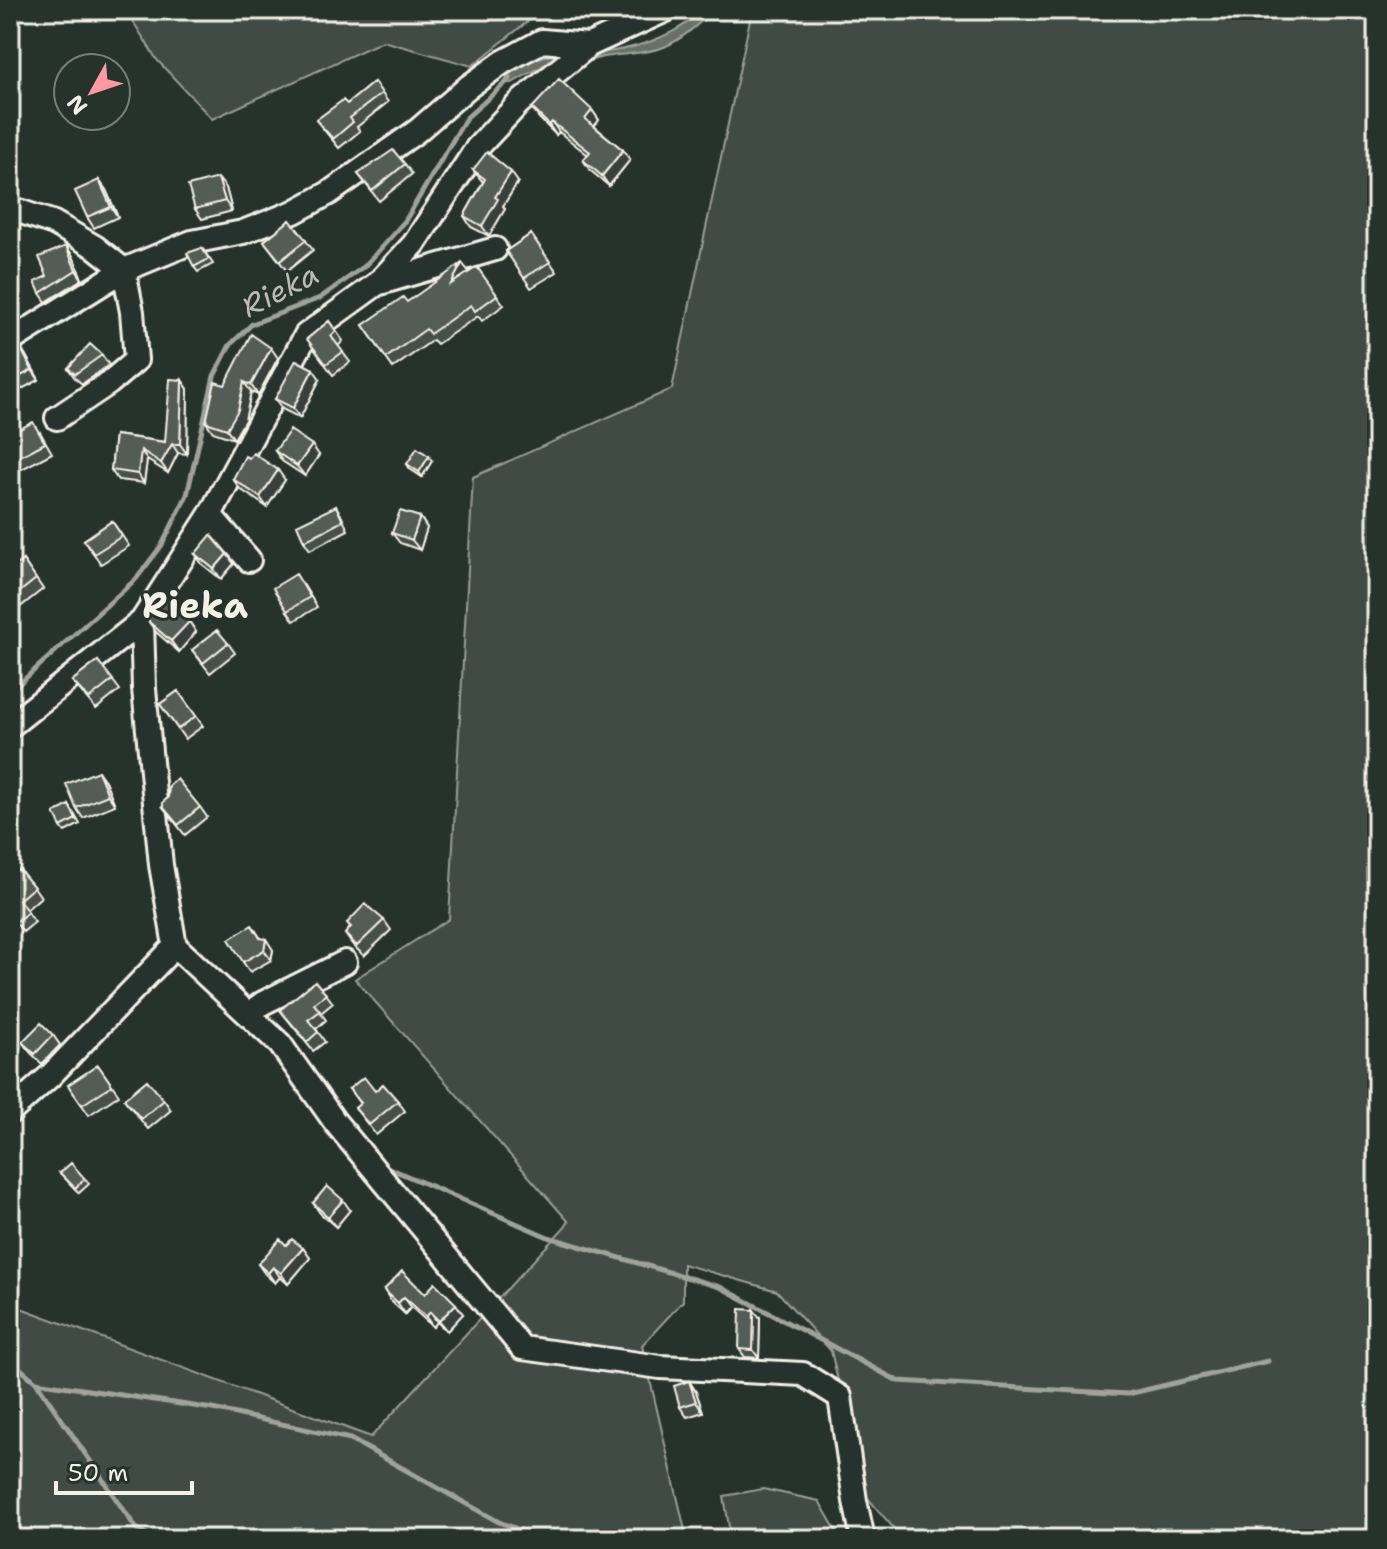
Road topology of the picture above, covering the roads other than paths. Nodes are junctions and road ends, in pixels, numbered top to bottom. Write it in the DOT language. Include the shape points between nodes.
graph roads {
  1 [pos="666,10"];
  2 [pos="587,46"];
  3 [pos="10,208"];
  4 [pos="495,249"];
  5 [pos="124,270"];
  6 [pos="378,283"];
  7 [pos="10,341"];
  8 [pos="57,418"];
  9 [pos="210,515"];
  10 [pos="249,560"];
  11 [pos="142,621"];
  12 [pos="10,726"];
  13 [pos="175,946"];
  14 [pos="345,962"];
  15 [pos="248,1014"];
  16 [pos="10,1112"];
  17 [pos="863,1539"];
  1 -- 2 [label="street"];
  2 -- 5 [label="street" via="542,41 479,78 329,193 243,232 192,242"];
  2 -- 6 [label="street" via="519,103 477,148 414,244"];
  3 -- 5 [label="street" via="54,223"];
  4 -- 6 [label="street"];
  5 -- 7 [label="street"];
  5 -- 8 [label="street" via="136,360"];
  6 -- 9 [label="street" via="306,335"];
  9 -- 10 [label="street"];
  9 -- 11 [label="street"];
  11 -- 12 [label="street"];
  11 -- 13 [label="street" via="161,865"];
  13 -- 15 [label="street"];
  13 -- 16 [label="street"];
  14 -- 15 [label="street"];
  15 -- 17 [label="street" via="280,1044 335,1122 522,1348 660,1367 803,1374 840,1397"];
}
